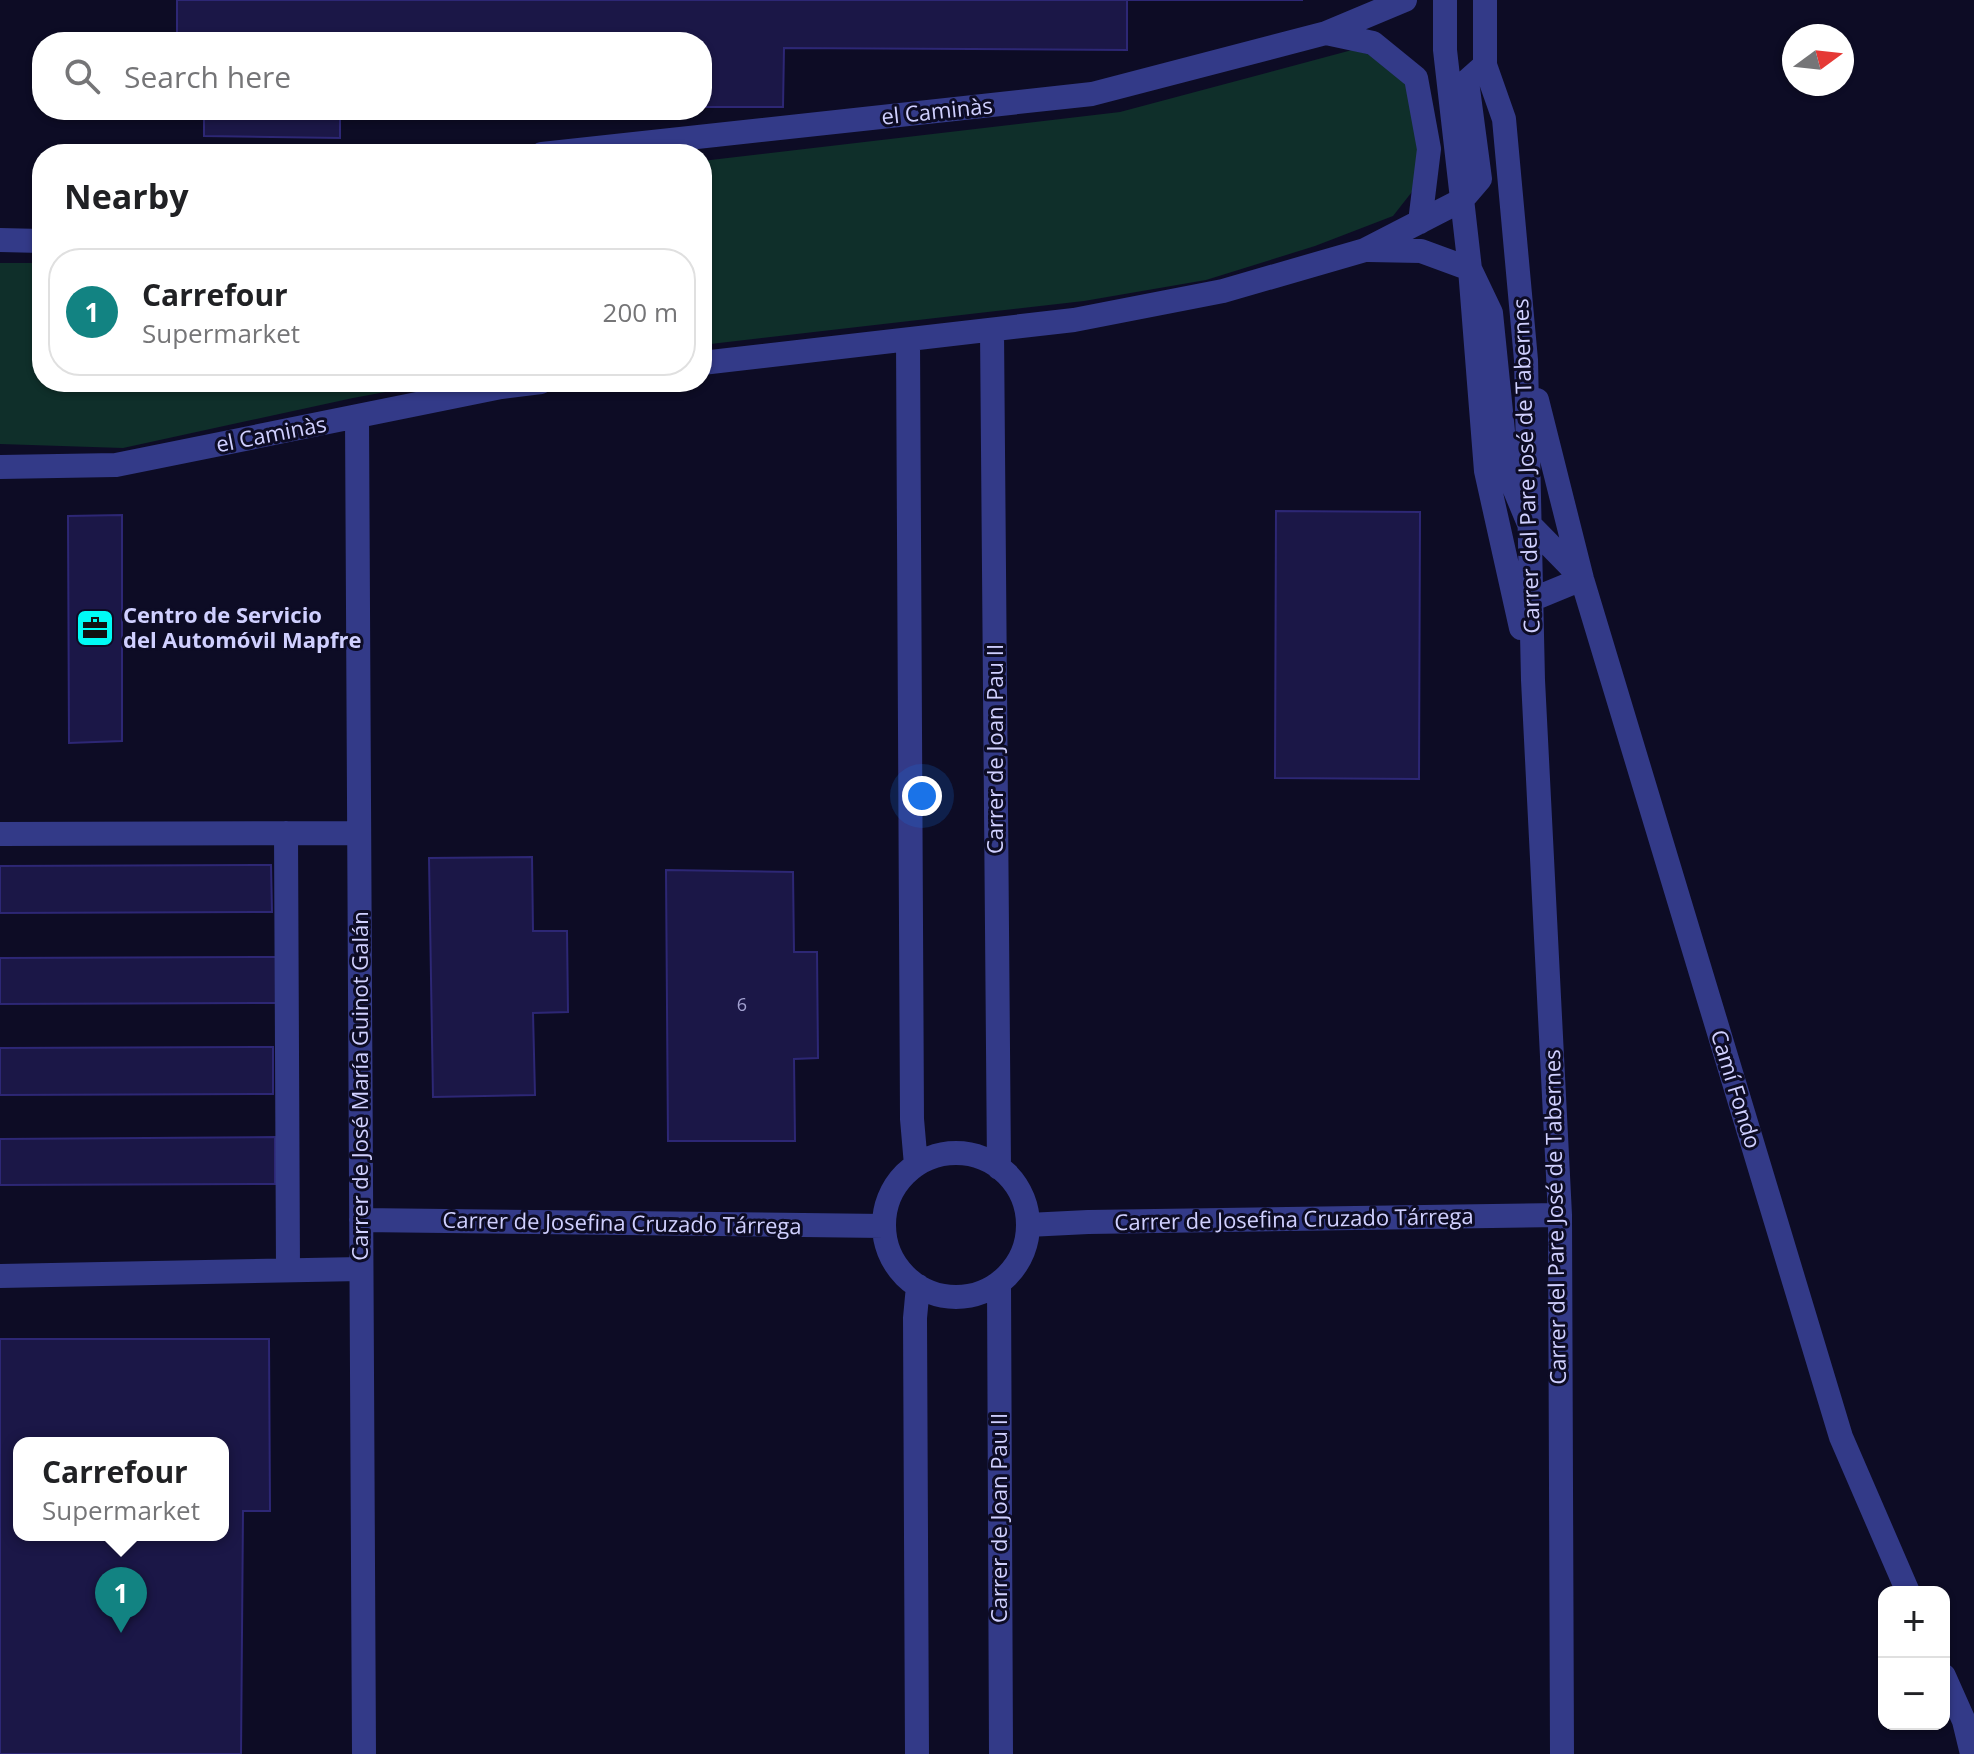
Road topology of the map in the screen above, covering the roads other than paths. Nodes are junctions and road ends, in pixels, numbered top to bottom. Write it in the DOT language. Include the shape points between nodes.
graph roads {
  1 [pos="1405,0"];
  2 [pos="1445,0"];
  3 [pos="1485,0"];
  4 [pos="1326,33"];
  5 [pos="1485,65"];
  6 [pos="634,144"];
  7 [pos="1462,200"];
  8 [pos="1420,222"];
  9 [pos="0,240"];
  10 [pos="32,241"];
  11 [pos="1365,250"];
  12 [pos="1470,269"];
  13 [pos="992,330"];
  14 [pos="908,340"];
  15 [pos="1526,360"];
  16 [pos="712,362"];
  17 [pos="477,392"];
  18 [pos="357,417"];
  19 [pos="0,467"];
  20 [pos="1529,524"];
  21 [pos="1582,579"];
  22 [pos="1531,600"];
  23 [pos="1533,680"];
  24 [pos="286,833"];
  25 [pos="359,833"];
  26 [pos="0,834"];
  27 [pos="916,1165"];
  28 [pos="999,1168"];
  29 [pos="1560,1215"];
  30 [pos="361,1220"];
  31 [pos="1028,1225"];
  32 [pos="884,1226"];
  33 [pos="361,1269"];
  34 [pos="288,1270"];
  35 [pos="0,1276"];
  36 [pos="999,1283"];
  37 [pos="918,1286"];
  38 [pos="1905,1586"];
  39 [pos="1950,1690"];
  40 [pos="364,1754"];
  41 [pos="917,1754"];
  42 [pos="1001,1754"];
  43 [pos="1562,1754"];
  44 [pos="1972,1754"];
  1 -- 4 [label="street, el Caminàs"];
  2 -- 7 [label="street, Carrer del Pare José de Tabernes" via="1445,50"];
  3 -- 5 [label="street, Carrer del Pare José de Tabernes"];
  4 -- 6 [label="street, el Caminàs" via="1092,94"];
  4 -- 8 [label="street, el Caminàs" via="1373,43 1416,78 1429,149"];
  5 -- 7 [label="street, Carrer del Pare José de Tabernes" via="1467,81 1480,179"];
  5 -- 15 [label="street, Carrer del Pare José de Tabernes" via="1504,119"];
  7 -- 8 [label="street"];
  7 -- 12 [label="street, Carrer del Pare José de Tabernes"];
  8 -- 11 [label="street"];
  9 -- 10 [label="street"];
  11 -- 12 [label="street" via="1421,251"];
  11 -- 13 [label="street" via="1223,291"];
  12 -- 20 [label="street, Camí Fondo" via="1491,313 1507,471"];
  12 -- 23 [label="street, Carrer del Pare José de Tabernes" via="1486,471"];
  13 -- 14 [label="street"];
  13 -- 28 [label="street, Carrer de Joan Pau II"];
  14 -- 16 [label="street"];
  14 -- 27 [label="street"];
  15 -- 20 [label="street, Carrer del Pare José de Tabernes"];
  15 -- 21 [label="street, Camí Fondo"];
  17 -- 18 [label="street, el Caminàs"];
  18 -- 19 [label="street, el Caminàs" via="116,465"];
  18 -- 25 [label="street, Carrer de José María Guinot Galán"];
  20 -- 21 [label="street, Camí Fondo"];
  20 -- 22 [label="street, Carrer del Pare José de Tabernes"];
  21 -- 22 [label="street"];
  21 -- 38 [label="street, Camí Fondo" via="1841,1437"];
  22 -- 23 [label="street, Carrer del Pare José de Tabernes"];
  23 -- 29 [label="street, Carrer del Pare José de Tabernes"];
  24 -- 25 [label="street"];
  24 -- 26 [label="street"];
  24 -- 34 [label="street"];
  25 -- 30 [label="street, Carrer de José María Guinot Galán"];
  27 -- 28 [label="street" via="958,1153"];
  27 -- 32 [label="street" via="892,1191"];
  28 -- 31 [label="street" via="1020,1193"];
  29 -- 31 [label="street, Carrer de Josefina Cruzado Tárrega"];
  29 -- 43 [label="street, Carrer del Pare José de Tabernes"];
  30 -- 32 [label="street, Carrer de Josefina Cruzado Tárrega"];
  30 -- 33 [label="street, Carrer de José María Guinot Galán"];
  31 -- 36 [label="street" via="1020,1257"];
  32 -- 37 [label="street" via="893,1261"];
  33 -- 34 [label="street"];
  33 -- 40 [label="street, Carrer de José María Guinot Galán"];
  34 -- 35 [label="street"];
  36 -- 37 [label="street" via="959,1297"];
  36 -- 42 [label="street, Carrer de Joan Pau II"];
  37 -- 41 [label="street"];
  39 -- 44 [label="street"];
}
